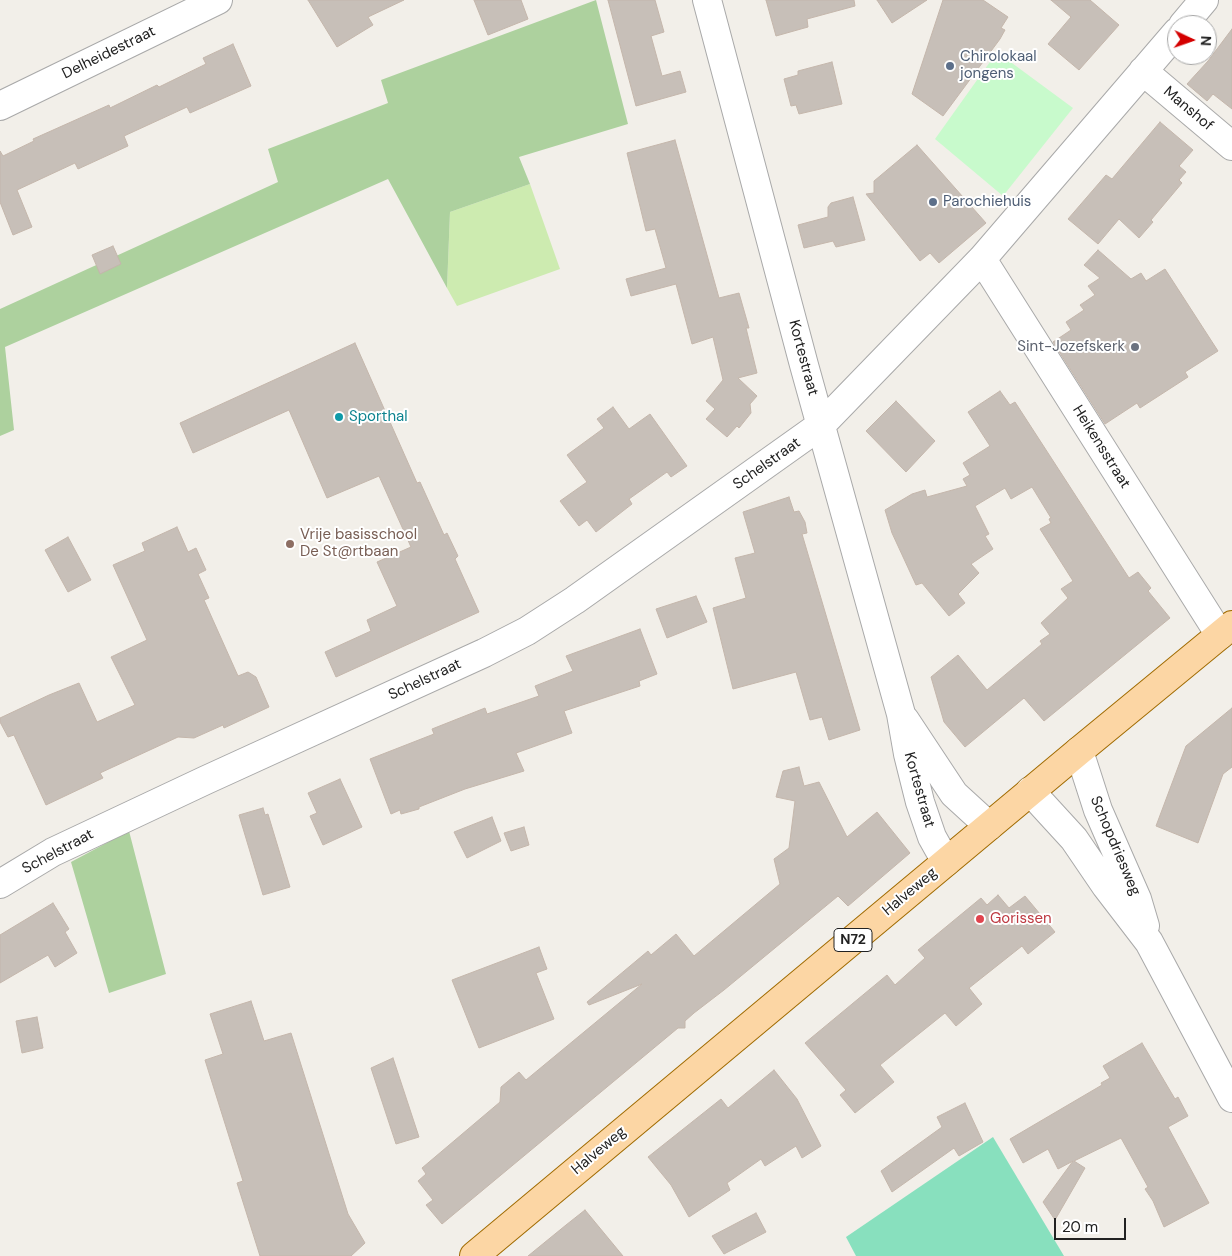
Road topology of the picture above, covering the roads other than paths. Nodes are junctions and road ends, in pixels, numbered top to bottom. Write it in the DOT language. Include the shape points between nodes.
graph roads {
  1 [pos="218,0"];
  2 [pos="707,0"];
  3 [pos="1204,0"];
  4 [pos="1191,15"];
  5 [pos="1167,43"];
  6 [pos="1143,71"];
  7 [pos="0,106"];
  8 [pos="1232,146"];
  9 [pos="982,259"];
  10 [pos="821,426"];
  11 [pos="1226,630"];
  12 [pos="901,714"];
  13 [pos="1079,751"];
  14 [pos="1030,791"];
  15 [pos="989,826"];
  16 [pos="946,862"];
  17 [pos="0,884"];
  18 [pos="1149,942"];
  19 [pos="1232,1098"];
  20 [pos="474,1256"];
  1 -- 7 [label="street, Delheidestraat"];
  2 -- 10 [label="street, Kortestraat"];
  3 -- 4 [label="street"];
  5 -- 6 [label="street"];
  6 -- 8 [label="street, Manshof"];
  6 -- 9 [label="street"];
  9 -- 10 [label="street"];
  9 -- 11 [label="street, Heikensstraat"];
  10 -- 12 [label="street, Kortestraat"];
  10 -- 17 [label="street, Schelstraat" via="575,600 527,630 484,653 53,852"];
  11 -- 13 [label="main road, Halveweg / N72"];
  12 -- 15 [label="street, Kortestraat" via="954,794"];
  12 -- 16 [label="street, Kortestraat" via="920,802 932,837"];
  13 -- 14 [label="main road, Halveweg / N72"];
  13 -- 18 [label="street, Schopdriesweg" via="1098,810 1138,899"];
  14 -- 15 [label="main road, Halveweg / N72"];
  14 -- 18 [label="street, Schopdriesweg" via="1074,839"];
  15 -- 16 [label="main road, Halveweg / N72"];
  16 -- 20 [label="main road, Halveweg / N72"];
  18 -- 19 [label="street, Schopdriesweg"];
}
